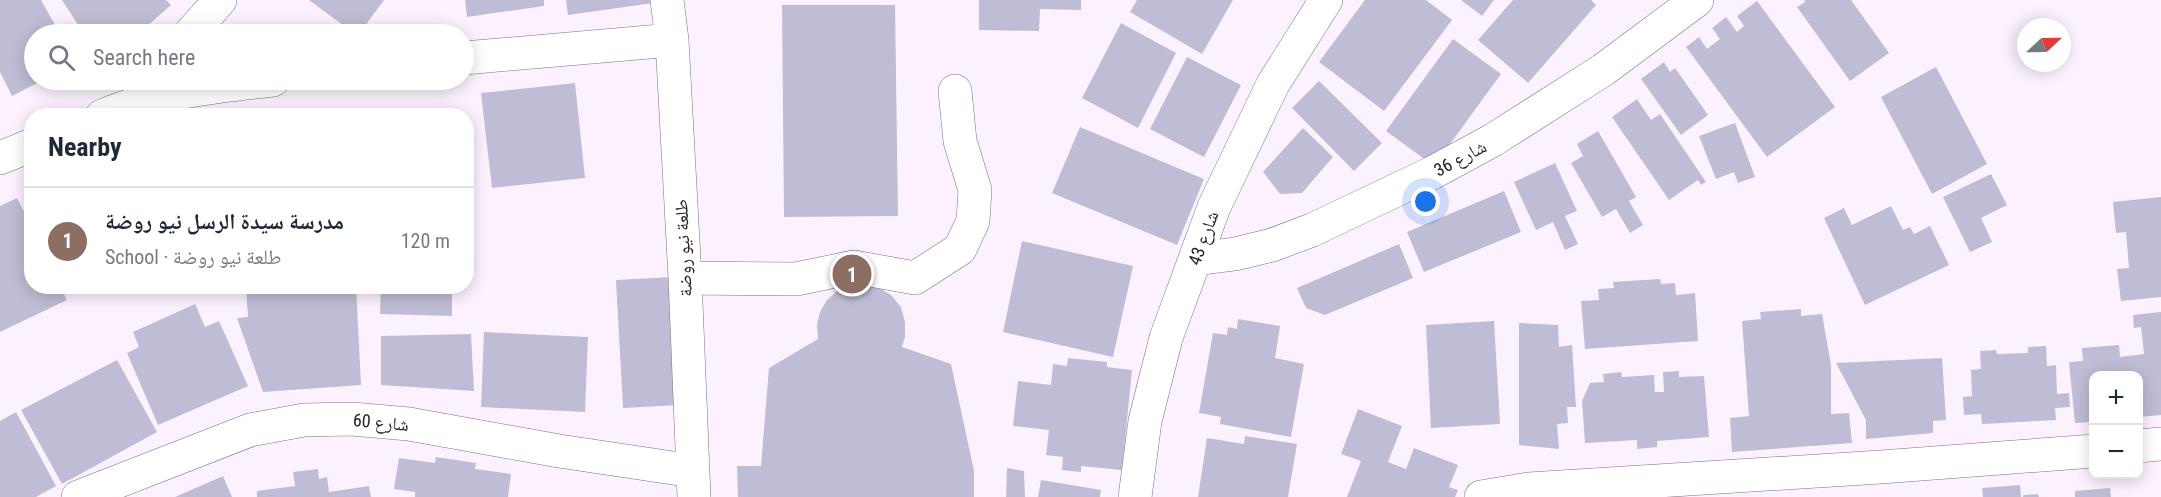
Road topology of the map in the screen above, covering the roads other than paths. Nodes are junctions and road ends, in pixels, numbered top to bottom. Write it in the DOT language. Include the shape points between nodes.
graph roads {
  1 [pos="220,0"];
  2 [pos="667,0"];
  3 [pos="1326,0"];
  4 [pos="1697,0"];
  5 [pos="199,24"];
  6 [pos="672,40"];
  7 [pos="474,57"];
  8 [pos="138,90"];
  9 [pos="206,90"];
  10 [pos="955,91"];
  11 [pos="117,108"];
  12 [pos="124,108"];
  13 [pos="24,148"];
  14 [pos="0,158"];
  15 [pos="1195,259"];
  16 [pos="685,278"];
  17 [pos="2161,444"];
  18 [pos="2143,446"];
  19 [pos="2089,450"];
  20 [pos="693,484"];
  21 [pos="78,497"];
  22 [pos="1135,497"];
  23 [pos="1481,497"];
  1 -- 5 [label="street"];
  2 -- 6 [label="street, طلعة نيو روضة"];
  3 -- 15 [label="street, شارع 43" via="1252,125"];
  4 -- 15 [label="street, شارع 36" via="1603,70 1493,140 1432,173 1272,245"];
  6 -- 7 [label="street"];
  6 -- 16 [label="street, طلعة نيو روضة"];
  8 -- 11 [label="street"];
  9 -- 12 [label="street"];
  10 -- 16 [label="street" via="960,141 975,190 973,221 960,249 915,278 854,267 796,279"];
  13 -- 14 [label="street"];
  15 -- 22 [label="street, شارع 43" via="1166,338 1145,422"];
  16 -- 20 [label="street, طلعة نيو روضة"];
  17 -- 18 [label="street"];
  19 -- 23 [label="street" via="1529,489"];
  20 -- 21 [label="street, شارع 60" via="559,451 409,424 352,419 313,420 250,430"];
}
